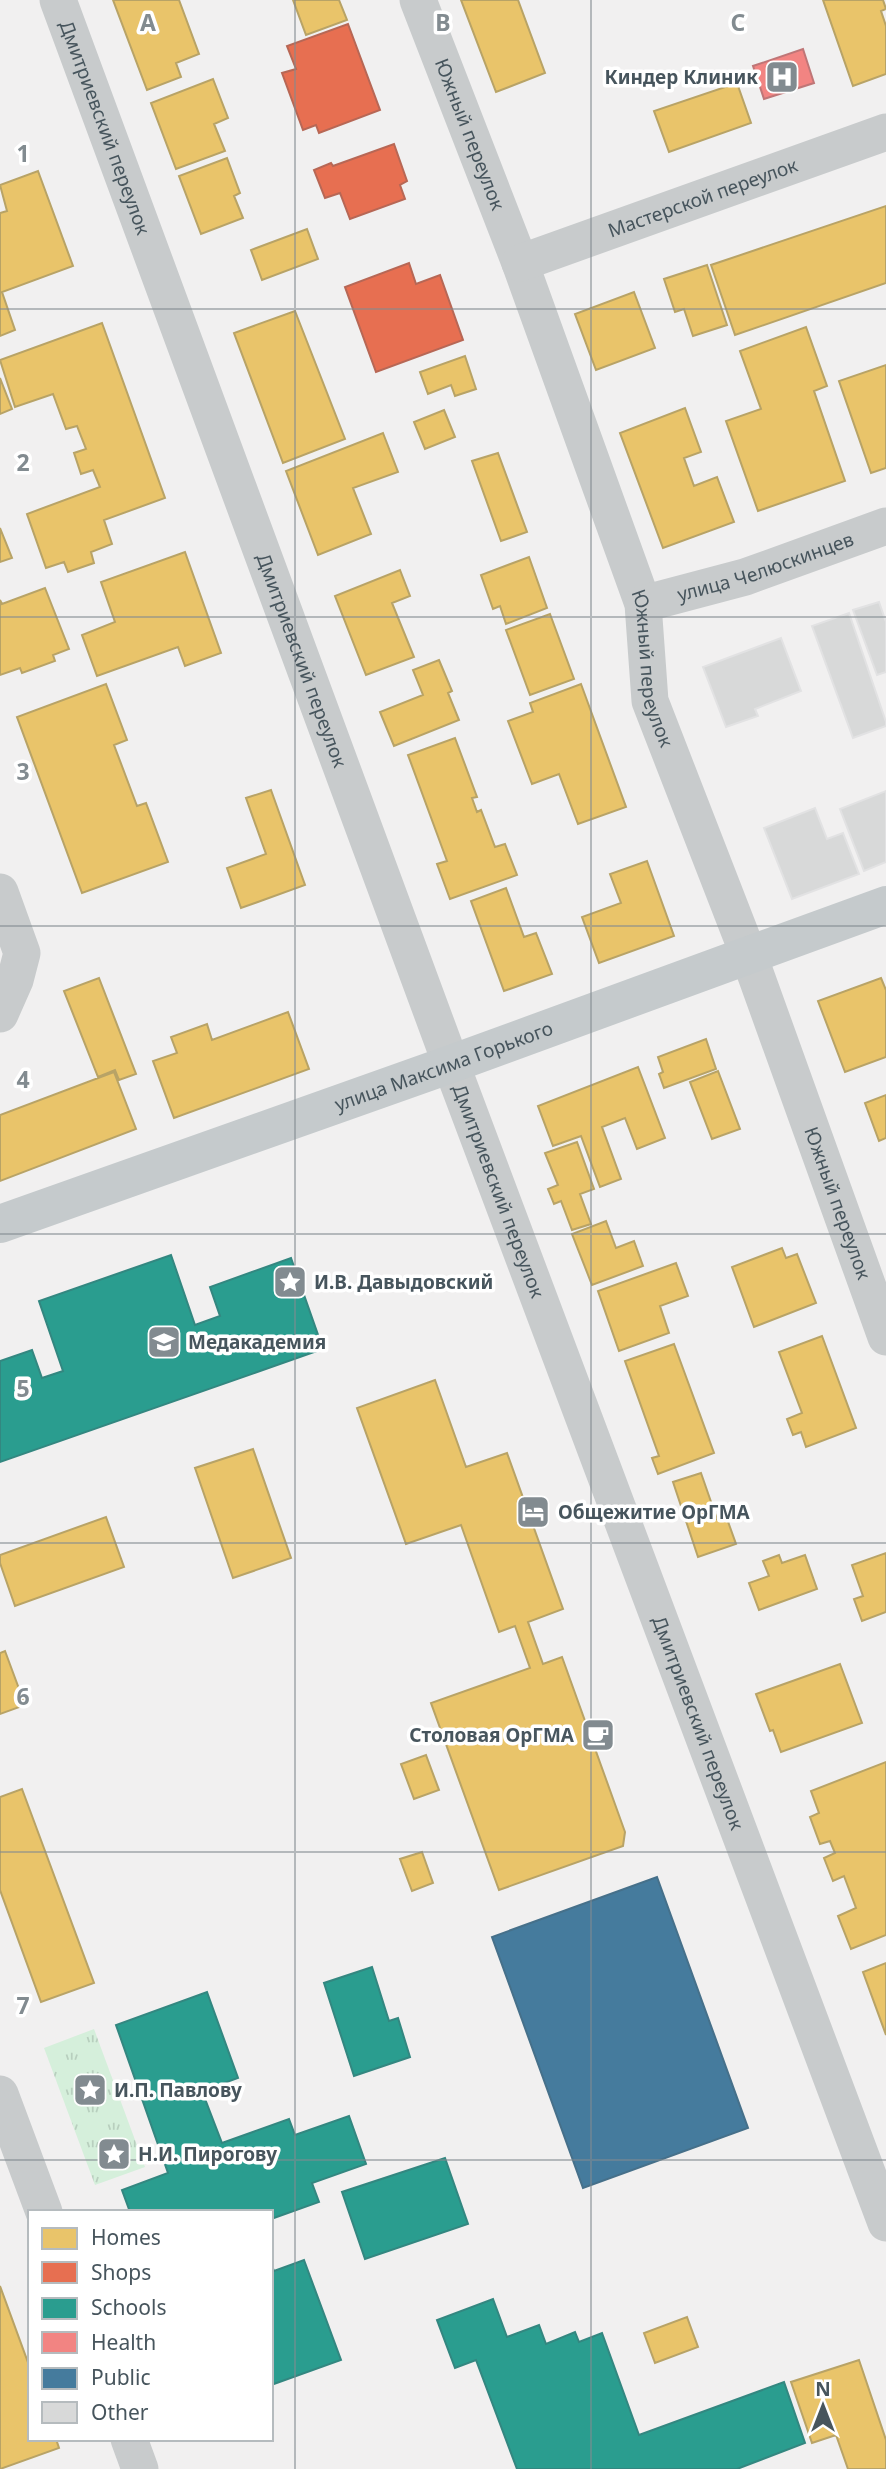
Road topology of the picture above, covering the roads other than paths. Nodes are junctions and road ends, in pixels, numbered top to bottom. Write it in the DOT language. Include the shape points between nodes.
graph roads {
  1 [pos="58,0"];
  2 [pos="418,0"];
  3 [pos="886,132"];
  4 [pos="520,263"];
  5 [pos="886,526"];
  6 [pos="643,604"];
  7 [pos="0,892"];
  8 [pos="886,905"];
  9 [pos="749,956"];
  10 [pos="0,1014"];
  11 [pos="451,1064"];
  12 [pos="0,1224"];
  13 [pos="873,1258"];
  14 [pos="886,1337"];
  15 [pos="0,2094"];
  16 [pos="43,2210"];
  17 [pos="886,2223"];
  18 [pos="130,2441"];
  19 [pos="140,2469"];
  1 -- 11 [label="street, Дмитриевский переулок"];
  2 -- 4 [label="street, Южный переулок"];
  3 -- 4 [label="street, Мастерской переулок"];
  4 -- 6 [label="street, Южный переулок"];
  5 -- 6 [label="street, улица Челюскинцев" via="745,577"];
  6 -- 9 [label="street, Южный переулок" via="650,701"];
  7 -- 10 [label="street" via="22,953"];
  8 -- 9 [label="main road, улица Максима Горького"];
  9 -- 11 [label="main road, улица Максима Горького"];
  9 -- 13 [label="street, Южный переулок"];
  11 -- 12 [label="main road, улица Максима Горького"];
  11 -- 17 [label="street, Дмитриевский переулок"];
  13 -- 14 [label="street, Южный переулок"];
  15 -- 16 [label="street"];
  18 -- 19 [label="street"];
}
